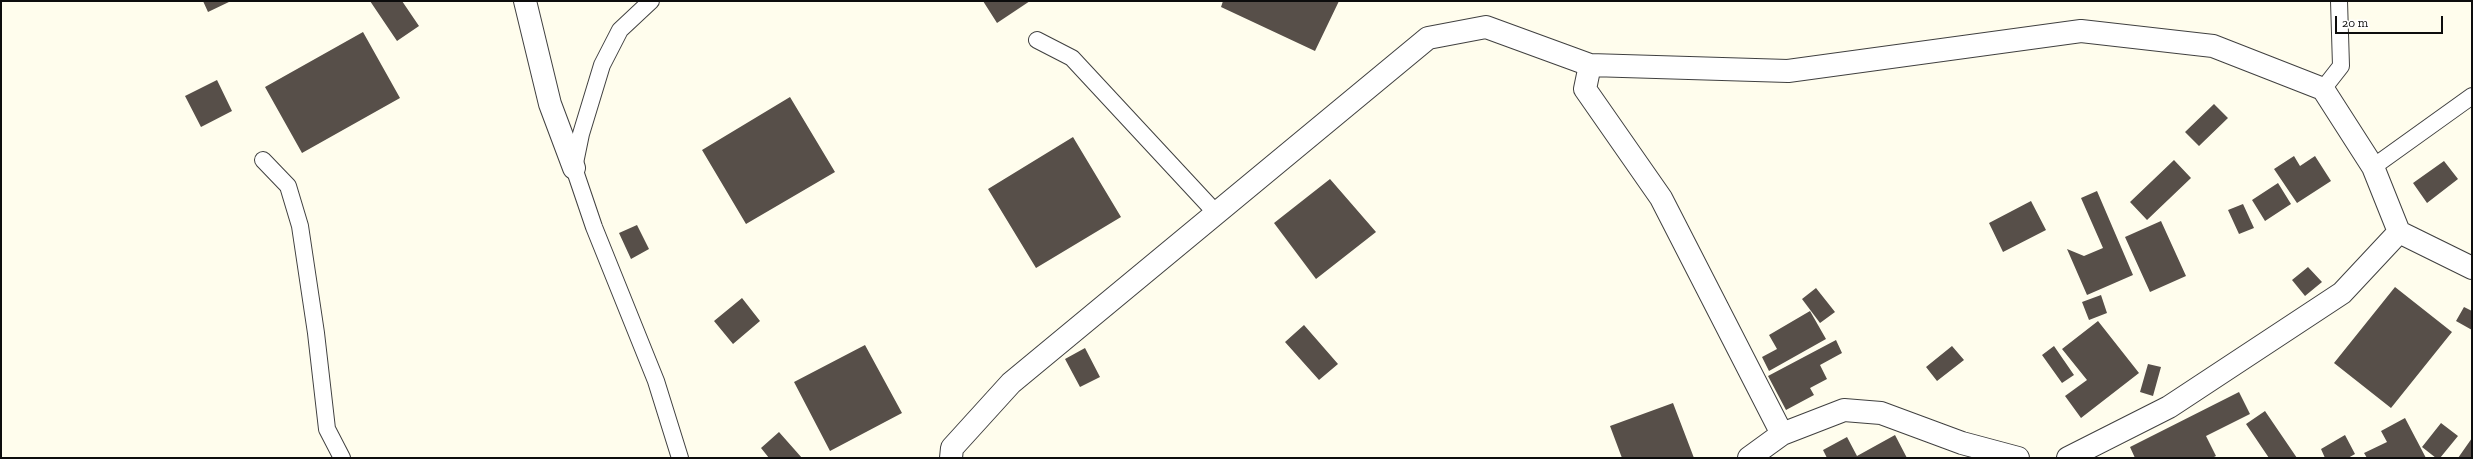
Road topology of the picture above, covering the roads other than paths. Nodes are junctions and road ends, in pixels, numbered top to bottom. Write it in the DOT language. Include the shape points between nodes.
graph roads {
  1 [pos="525,1"];
  2 [pos="651,1"];
  3 [pos="2339,1"];
  4 [pos="1037,40"];
  5 [pos="1590,65"];
  6 [pos="2323,89"];
  7 [pos="2472,96"];
  8 [pos="262,160"];
  9 [pos="2374,167"];
  10 [pos="574,168"];
  11 [pos="1216,213"];
  12 [pos="2399,232"];
  13 [pos="2472,268"];
  14 [pos="1782,434"];
  15 [pos="342,458"];
  16 [pos="680,458"];
  17 [pos="950,458"];
  18 [pos="1749,458"];
  19 [pos="2018,458"];
  20 [pos="2068,458"];
  1 -- 10 [label="street" via="550,104"];
  2 -- 10 [label="lane" via="620,30 602,65 581,134"];
  3 -- 6 [label="lane" via="2341,66"];
  4 -- 11 [label="lane" via="1072,58"];
  5 -- 6 [label="street" via="1788,71 2081,30 2212,46"];
  5 -- 11 [label="street" via="1486,27 1428,38"];
  5 -- 14 [label="street" via="1585,89 1661,198"];
  6 -- 9 [label="street"];
  7 -- 9 [label="lane"];
  8 -- 15 [label="lane" via="288,186 300,226 327,429"];
  9 -- 12 [label="street"];
  10 -- 16 [label="lane" via="594,226 656,381"];
  11 -- 17 [label="street" via="1011,383 952,448"];
  12 -- 13 [label="street"];
  12 -- 20 [label="street" via="2342,293 2169,407"];
  14 -- 18 [label="street"];
  14 -- 19 [label="street" via="1844,410 1881,413 1962,443"];
}
